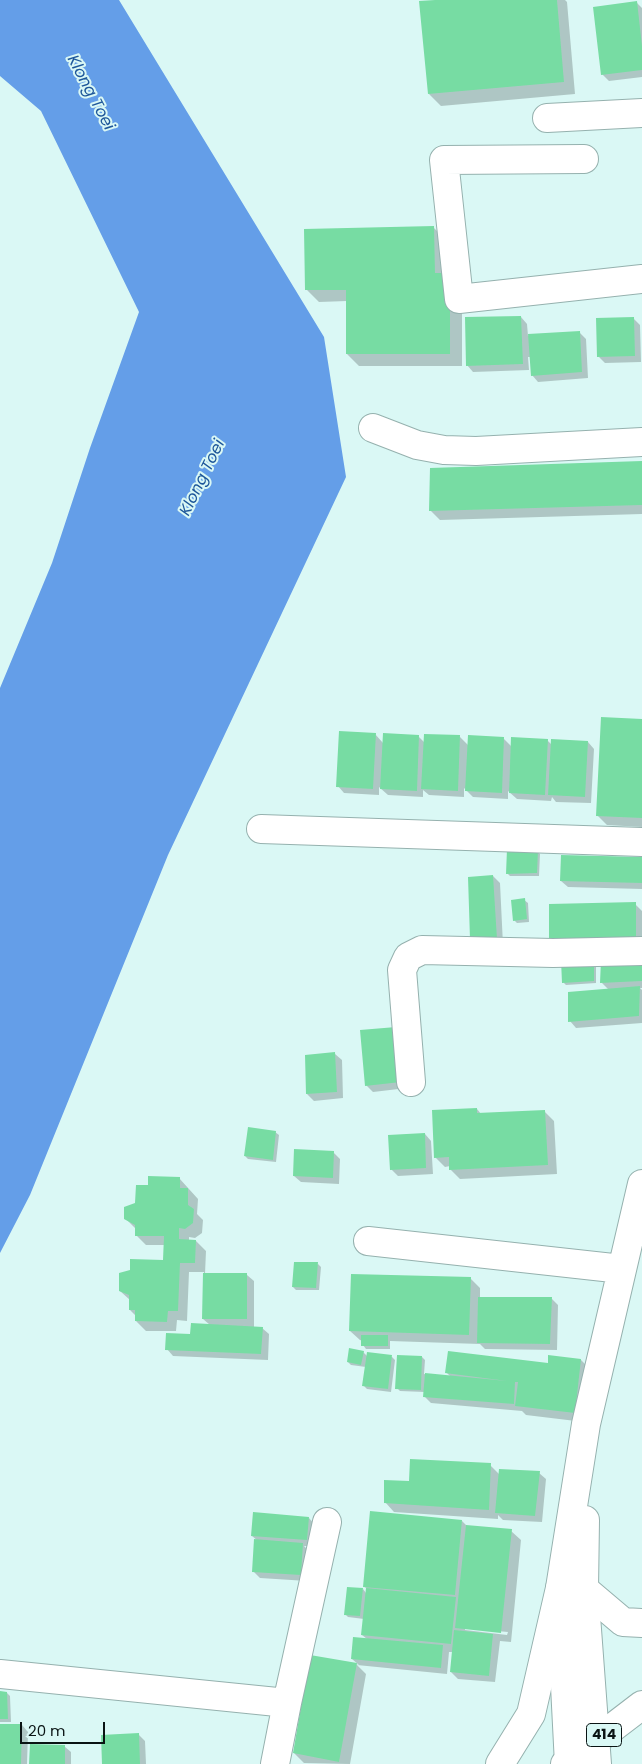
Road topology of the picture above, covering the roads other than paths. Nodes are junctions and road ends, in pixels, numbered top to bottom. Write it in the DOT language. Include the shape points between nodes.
graph roads {
  1 [pos="642,113"];
  2 [pos="547,118"];
  3 [pos="584,160"];
  4 [pos="642,279"];
  5 [pos="373,428"];
  6 [pos="642,442"];
  7 [pos="261,829"];
  8 [pos="642,842"];
  9 [pos="642,950"];
  10 [pos="411,1082"];
  11 [pos="642,1184"];
  12 [pos="368,1241"];
  13 [pos="622,1269"];
  14 [pos="327,1522"];
  15 [pos="572,1589"];
  16 [pos="642,1622"];
  17 [pos="0,1674"];
  18 [pos="287,1703"];
  19 [pos="642,1705"];
  20 [pos="596,1753"];
  21 [pos="568,1763"];
  22 [pos="275,1764"];
  23 [pos="500,1764"];
  1 -- 2 [label="street"];
  3 -- 4 [label="street" via="444,160 459,299"];
  5 -- 6 [label="street" via="416,445 476,452"];
  7 -- 8 [label="street"];
  9 -- 10 [label="street" via="553,953 422,950 408,957 402,970"];
  11 -- 13 [label="street"];
  12 -- 13 [label="street"];
  13 -- 15 [label="street" via="586,1424"];
  14 -- 18 [label="street"];
  15 -- 16 [label="street" via="623,1622"];
  15 -- 20 [label="street"];
  15 -- 21 [label="street"];
  15 -- 23 [label="street" via="531,1714"];
  17 -- 18 [label="street"];
  18 -- 22 [label="street"];
  19 -- 20 [label="street, 414"];
  20 -- 21 [label="street, 414"];
}
